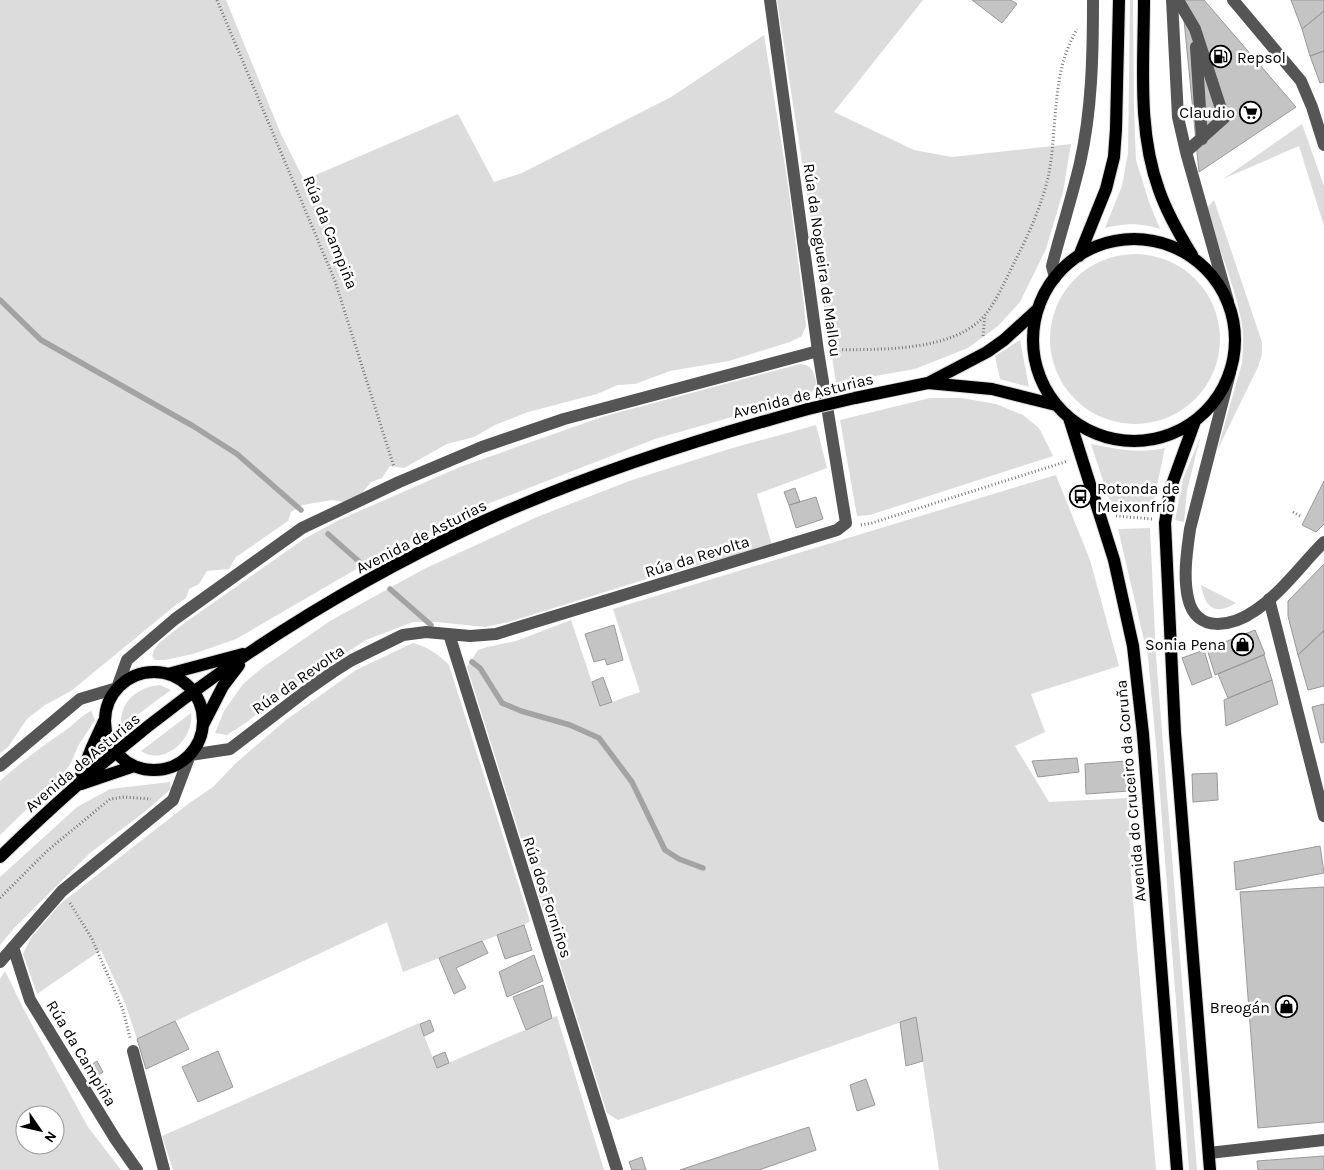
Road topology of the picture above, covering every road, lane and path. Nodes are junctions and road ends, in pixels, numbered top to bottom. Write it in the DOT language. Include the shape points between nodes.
graph roads {
  1 [pos="217,0"];
  2 [pos="770,0"];
  3 [pos="1093,0"];
  4 [pos="1119,0"];
  5 [pos="1144,0"];
  6 [pos="1172,0"];
  7 [pos="1178,0"];
  8 [pos="1235,1"];
  9 [pos="1080,21"];
  10 [pos="1195,29"];
  11 [pos="1202,139"];
  12 [pos="1324,144"];
  13 [pos="1186,152"];
  14 [pos="1079,256"];
  15 [pos="1193,257"];
  16 [pos="1055,278"];
  17 [pos="1228,301"];
  18 [pos="1038,309"];
  19 [pos="985,315"];
  20 [pos="983,344"];
  21 [pos="818,351"];
  22 [pos="1230,374"];
  23 [pos="928,383"];
  24 [pos="1056,405"];
  25 [pos="1069,418"];
  26 [pos="1196,421"];
  27 [pos="1080,456"];
  28 [pos="399,482"];
  29 [pos="1293,512"];
  30 [pos="1112,516"];
  31 [pos="1302,516"];
  32 [pos="1152,519"];
  33 [pos="846,523"];
  34 [pos="1324,542"];
  35 [pos="1269,599"];
  36 [pos="448,634"];
  37 [pos="250,652"];
  38 [pos="168,674"];
  39 [pos="117,688"];
  40 [pos="194,692"];
  41 [pos="104,722"];
  42 [pos="202,727"];
  43 [pos="115,752"];
  44 [pos="190,755"];
  45 [pos="0,766"];
  46 [pos="134,766"];
  47 [pos="77,786"];
  48 [pos="165,806"];
  49 [pos="1324,816"];
  50 [pos="0,857"];
  51 [pos="62,891"];
  52 [pos="0,898"];
  53 [pos="13,947"];
  54 [pos="1,960"];
  55 [pos="133,1051"];
  56 [pos="1324,1140"];
  57 [pos="1209,1153"];
  58 [pos="137,1170"];
  59 [pos="164,1170"];
  60 [pos="617,1170"];
  61 [pos="1177,1170"];
  62 [pos="1210,1170"];
  1 -- 28 [label="path, Rúa da Campiña" via="335,281"];
  2 -- 21 [label="street, Rúa da Nogueira de Mallou"];
  3 -- 16 [label="street" via="1086,129 1052,266"];
  4 -- 14 [label="main road" via="1114,156 1106,189"];
  5 -- 15 [label="main road" via="1144,120 1147,142 1164,206"];
  6 -- 13 [label="street" via="1178,117"];
  7 -- 10 [label="street"];
  8 -- 12 [label="street" via="1301,82"];
  9 -- 19 [label="path" via="1061,70 1048,174 1041,200 1020,250"];
  10 -- 11 [label="street"];
  10 -- 11 [label="street" via="1224,118"];
  11 -- 13 [label="street"];
  13 -- 17 [label="street"];
  14 -- 15 [label="main road" via="1102,244 1141,239 1156,241"];
  14 -- 16 [label="main road"];
  15 -- 17 [label="main road" via="1210,273"];
  16 -- 18 [label="main road"];
  17 -- 22 [label="main road" via="1236,331"];
  18 -- 23 [label="main road, Avenida de Asturias" via="987,352"];
  18 -- 24 [label="main road" via="1033,337 1036,366"];
  19 -- 20 [label="path"];
  19 -- 21 [label="path" via="973,326 934,342"];
  21 -- 28 [label="street" via="564,419 482,447"];
  21 -- 33 [label="street, Rúa da Nogueira de Mallou"];
  22 -- 26 [label="main road" via="1222,392"];
  22 -- 35 [label="street" via="1190,529 1186,563 1188,599 1198,616 1219,625 1241,618"];
  23 -- 24 [label="main road, Avenida de Asturias" via="992,389"];
  23 -- 37 [label="main road, Avenida de Asturias, bridge" via="808,409 724,432 572,485 484,521 424,551 359,585"];
  24 -- 25 [label="main road"];
  25 -- 26 [label="main road" via="1095,434 1131,442 1164,438"];
  25 -- 27 [label="main road, Avenida do Cruceiro da Coruña"];
  26 -- 57 [label="main road" via="1170,490 1165,523 1175,733"];
  27 -- 33 [label="path" via="872,523"];
  27 -- 61 [label="main road, Avenida do Cruceiro da Coruña" via="1114,560 1133,646 1143,734"];
  28 -- 39 [label="street" via="302,528 175,619 128,660"];
  29 -- 31 [label="path"];
  30 -- 32 [label="path"];
  33 -- 36 [label="street, Rúa da Revolta" via="837,530 496,634"];
  34 -- 35 [label="street"];
  35 -- 49 [label="street"];
  36 -- 44 [label="street, Rúa da Revolta" via="426,632 403,636 333,672 230,749"];
  36 -- 60 [label="street, Rúa dos Forniños"];
  37 -- 38 [label="main road"];
  37 -- 40 [label="main road, Avenida de Asturias"];
  37 -- 42 [label="main road" via="223,686"];
  38 -- 39 [label="main road" via="151,672 136,675"];
  38 -- 40 [label="main road" via="180,679"];
  39 -- 41 [label="main road" via="108,702"];
  39 -- 45 [label="street" via="80,699"];
  40 -- 42 [label="main road" via="203,717"];
  40 -- 43 [label="main road, Avenida de Asturias"];
  41 -- 43 [label="main road"];
  41 -- 47 [label="main road"];
  42 -- 44 [label="main road" via="200,739"];
  43 -- 46 [label="main road"];
  43 -- 47 [label="main road, Avenida de Asturias"];
  44 -- 46 [label="main road" via="174,766 158,770"];
  44 -- 48 [label="street" via="173,800"];
  46 -- 47 [label="main road"];
  47 -- 50 [label="main road, Avenida de Asturias"];
  48 -- 51 [label="street"];
  48 -- 52 [label="path" via="152,799 110,799 47,851"];
  51 -- 53 [label="street"];
  51 -- 55 [label="path" via="92,939 122,1010"];
  53 -- 54 [label="street"];
  53 -- 58 [label="street, Rúa da Campiña" via="30,1000"];
  55 -- 59 [label="street, Rúa da Campiña"];
  56 -- 57 [label="street"];
  57 -- 62 [label="main road"];
}
